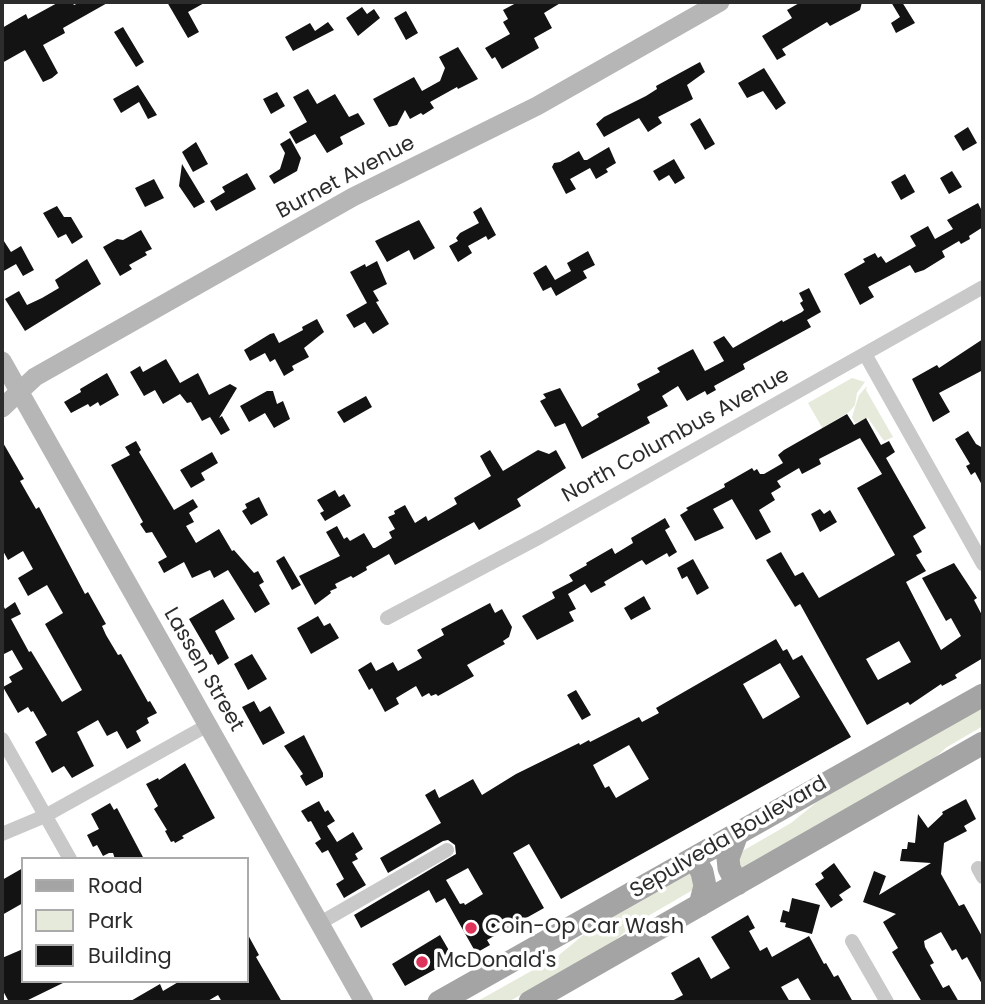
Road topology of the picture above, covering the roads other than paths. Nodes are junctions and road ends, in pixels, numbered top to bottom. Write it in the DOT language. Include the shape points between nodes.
graph roads {
  1 [pos="720,2"];
  2 [pos="983,287"];
  3 [pos="865,354"];
  4 [pos="2,362"];
  5 [pos="19,392"];
  6 [pos="2,408"];
  7 [pos="983,564"];
  8 [pos="387,618"];
  9 [pos="983,695"];
  10 [pos="208,725"];
  11 [pos="2,739"];
  12 [pos="983,743"];
  13 [pos="45,816"];
  14 [pos="2,834"];
  15 [pos="737,834"];
  16 [pos="447,850"];
  17 [pos="69,857"];
  18 [pos="694,859"];
  19 [pos="737,884"];
  20 [pos="701,905"];
  21 [pos="320,923"];
  22 [pos="852,941"];
  23 [pos="363,1002"];
  24 [pos="439,1002"];
  25 [pos="530,1002"];
  26 [pos="887,1002"];
  1 -- 5 [label="street, Burnet Avenue" via="515,118 353,197 35,377"];
  2 -- 3 [label="street, North Columbus Avenue"];
  3 -- 7 [label="street"];
  3 -- 8 [label="street, North Columbus Avenue"];
  4 -- 5 [label="street, Lassen Street"];
  5 -- 6 [label="street, Burnet Avenue"];
  5 -- 10 [label="street, Lassen Street"];
  9 -- 15 [label="main road, Sepulveda Boulevard"];
  10 -- 13 [label="street"];
  10 -- 21 [label="street, Lassen Street"];
  11 -- 13 [label="street"];
  12 -- 19 [label="main road, Sepulveda Boulevard"];
  13 -- 14 [label="street"];
  13 -- 17 [label="street"];
  15 -- 18 [label="main road, Sepulveda Boulevard"];
  15 -- 19 [label="main road" via="728,858"];
  16 -- 21 [label="street"];
  18 -- 20 [label="main road" via="705,886"];
  18 -- 24 [label="main road, Sepulveda Boulevard"];
  19 -- 20 [label="main road, Sepulveda Boulevard"];
  20 -- 25 [label="main road, Sepulveda Boulevard"];
  21 -- 23 [label="street, Lassen Street"];
  22 -- 26 [label="street"];
}
